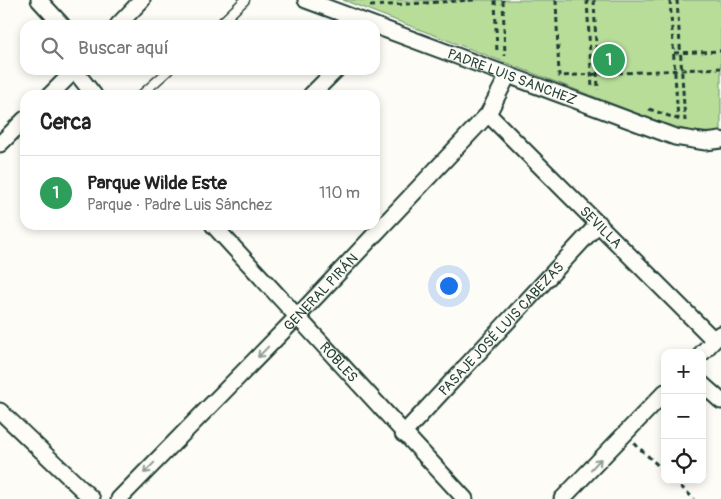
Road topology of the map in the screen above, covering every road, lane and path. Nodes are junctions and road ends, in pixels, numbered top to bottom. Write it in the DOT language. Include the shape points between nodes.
graph roads {
  1 [pos="39,0"];
  2 [pos="142,0"];
  3 [pos="245,0"];
  4 [pos="306,0"];
  5 [pos="476,0"];
  6 [pos="495,0"];
  7 [pos="503,0"];
  8 [pos="556,0"];
  9 [pos="587,0"];
  10 [pos="594,0"];
  11 [pos="670,0"];
  12 [pos="677,0"];
  13 [pos="370,6"];
  14 [pos="57,20"];
  15 [pos="123,20"];
  16 [pos="224,20"];
  17 [pos="363,20"];
  18 [pos="380,26"];
  19 [pos="721,51"];
  20 [pos="497,53"];
  21 [pos="674,53"];
  22 [pos="680,53"];
  23 [pos="505,56"];
  24 [pos="721,68"];
  25 [pos="674,70"];
  26 [pos="682,70"];
  27 [pos="591,74"];
  28 [pos="598,74"];
  29 [pos="70,75"];
  30 [pos="79,75"];
  31 [pos="163,75"];
  32 [pos="331,75"];
  33 [pos="508,75"];
  34 [pos="592,88"];
  35 [pos="55,90"];
  36 [pos="90,90"];
  37 [pos="147,90"];
  38 [pos="316,90"];
  39 [pos="598,90"];
  40 [pos="488,114"];
  41 [pos="678,119"];
  42 [pos="685,121"];
  43 [pos="20,124"];
  44 [pos="721,140"];
  45 [pos="0,144"];
  46 [pos="599,223"];
  47 [pos="380,229"];
  48 [pos="219,230"];
  49 [pos="379,230"];
  50 [pos="297,317"];
  51 [pos="718,337"];
  52 [pos="706,349"];
  53 [pos="706,388"];
  54 [pos="663,394"];
  55 [pos="721,401"];
  56 [pos="0,411"];
  57 [pos="403,434"];
  58 [pos="624,434"];
  59 [pos="661,468"];
  60 [pos="678,484"];
  61 [pos="92,499"];
  62 [pos="118,499"];
  63 [pos="465,499"];
  64 [pos="562,499"];
  65 [pos="694,499"];
  1 -- 14 [label="street"];
  2 -- 15 [label="street"];
  3 -- 16 [label="lane"];
  4 -- 17 [label="street, PADRE LUIS SÁNCHEZ"];
  5 -- 13 [label="path"];
  6 -- 20 [label="path"];
  7 -- 23 [label="path"];
  8 -- 27 [label="path" via="559,76"];
  9 -- 27 [label="path"];
  10 -- 28 [label="path"];
  11 -- 21 [label="path"];
  12 -- 22 [label="path"];
  18 -- 33 [label="street, PADRE LUIS SÁNCHEZ"];
  19 -- 22 [label="path"];
  21 -- 22 [label="path"];
  21 -- 25 [label="path"];
  22 -- 26 [label="path"];
  24 -- 26 [label="path"];
  25 -- 26 [label="path"];
  25 -- 28 [label="path"];
  25 -- 41 [label="path"];
  26 -- 42 [label="path"];
  27 -- 28 [label="path"];
  27 -- 34 [label="path"];
  28 -- 39 [label="path"];
  29 -- 35 [label="street"];
  30 -- 36 [label="street"];
  31 -- 37 [label="lane"];
  32 -- 38 [label="street"];
  33 -- 40 [label="street, GENERAL PIRÁN"];
  33 -- 44 [label="street, PADRE LUIS SÁNCHEZ" via="675,136 706,142"];
  40 -- 46 [label="street, SEVILLA"];
  40 -- 47 [label="street, GENERAL PIRÁN"];
  43 -- 45 [label="street"];
  46 -- 51 [label="street, SEVILLA"];
  46 -- 57 [label="street, PASAJE JOSÉ LUIS CABEZAS"];
  48 -- 50 [label="street, ROBLES"];
  49 -- 50 [label="street, GENERAL PIRÁN"];
  50 -- 57 [label="street, ROBLES"];
  50 -- 62 [label="street, GENERAL PIRÁN, one-way"];
  51 -- 52 [label="street"];
  53 -- 55 [label="street"];
  54 -- 58 [label="street"];
  56 -- 61 [label="street"];
  57 -- 63 [label="street, ROBLES"];
  58 -- 59 [label="path"];
  64 -- 58 [label="street, one-way"];
  60 -- 65 [label="path"];
}
